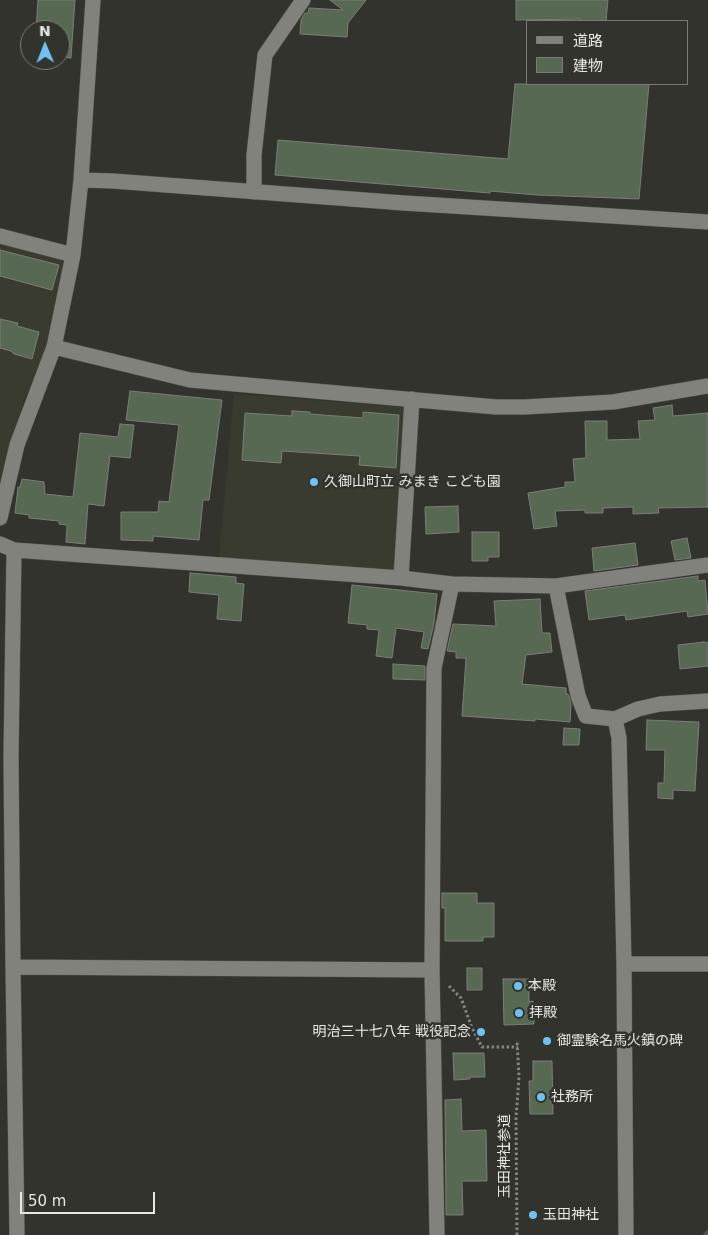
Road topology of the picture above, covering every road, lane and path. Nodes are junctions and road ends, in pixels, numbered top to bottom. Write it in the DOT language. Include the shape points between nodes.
graph roads {
  1 [pos="93,0"];
  2 [pos="303,0"];
  3 [pos="81,180"];
  4 [pos="254,192"];
  5 [pos="708,222"];
  6 [pos="0,236"];
  7 [pos="73,255"];
  8 [pos="54,348"];
  9 [pos="708,386"];
  10 [pos="412,399"];
  11 [pos="0,518"];
  12 [pos="7,547"];
  13 [pos="708,565"];
  14 [pos="401,578"];
  15 [pos="452,584"];
  16 [pos="556,586"];
  17 [pos="708,701"];
  18 [pos="615,718"];
  19 [pos="6,758"];
  20 [pos="624,964"];
  21 [pos="708,964"];
  22 [pos="13,967"];
  23 [pos="432,970"];
  24 [pos="517,1040"];
  25 [pos="518,1047"];
  26 [pos="17,1235"];
  27 [pos="437,1235"];
  28 [pos="517,1235"];
  29 [pos="626,1235"];
  1 -- 3 [label="street"];
  2 -- 4 [label="street" via="265,54 254,155"];
  3 -- 4 [label="street"];
  3 -- 7 [label="street"];
  4 -- 5 [label="street"];
  6 -- 7 [label="street"];
  7 -- 8 [label="street"];
  8 -- 10 [label="street" via="190,380"];
  8 -- 11 [label="street" via="17,445"];
  9 -- 10 [label="street" via="613,402 525,407"];
  10 -- 14 [label="street"];
  12 -- 14 [label="street"];
  12 -- 19 [label="street"];
  13 -- 16 [label="street"];
  14 -- 15 [label="street"];
  15 -- 16 [label="street"];
  15 -- 23 [label="street" via="434,668"];
  16 -- 18 [label="street" via="578,696 586,716"];
  17 -- 18 [label="street" via="660,704"];
  18 -- 20 [label="street" via="619,738"];
  19 -- 22 [label="street"];
  20 -- 21 [label="street"];
  20 -- 29 [label="street"];
  22 -- 23 [label="street"];
  22 -- 26 [label="street"];
  23 -- 25 [label="path" via="461,998 482,1047"];
  23 -- 27 [label="street"];
  24 -- 25 [label="path, 玉田神社参道"];
  25 -- 28 [label="path, 玉田神社参道"];
}
